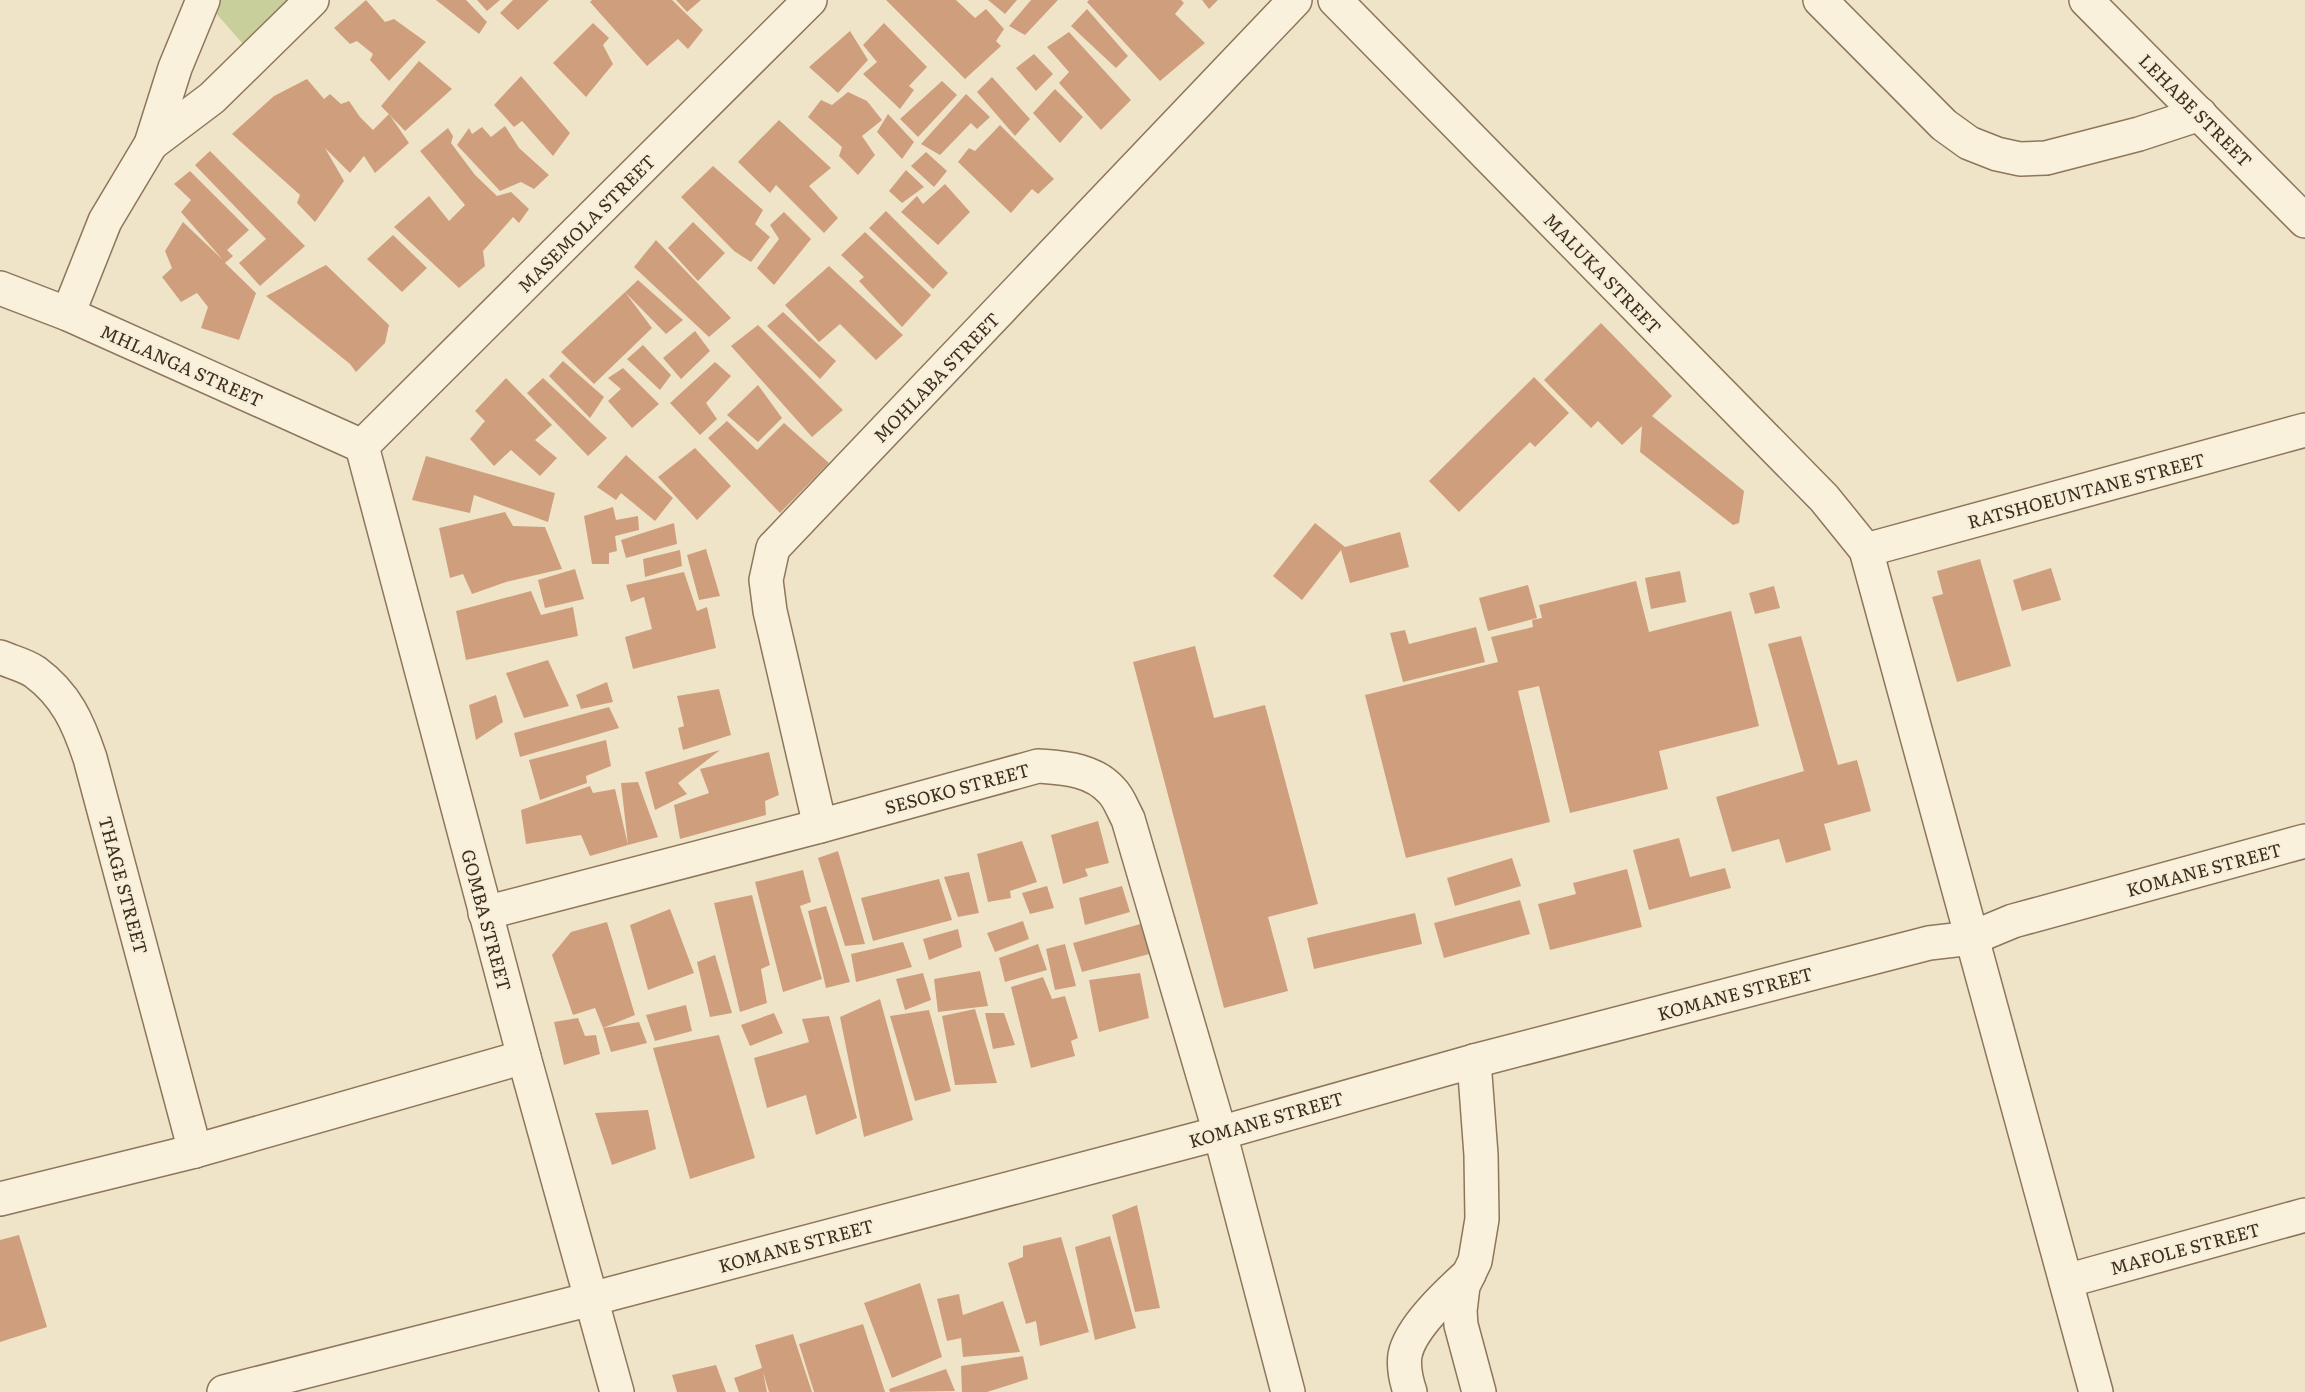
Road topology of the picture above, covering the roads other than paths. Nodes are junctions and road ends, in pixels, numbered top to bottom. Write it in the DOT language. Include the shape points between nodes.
graph roads {
  1 [pos="203,0"];
  2 [pos="312,0"];
  3 [pos="810,0"];
  4 [pos="1295,0"];
  5 [pos="1335,0"];
  6 [pos="1820,0"];
  7 [pos="2086,0"];
  8 [pos="2200,114"];
  9 [pos="151,144"];
  10 [pos="2305,221"];
  11 [pos="0,288"];
  12 [pos="68,314"];
  13 [pos="2305,430"];
  14 [pos="362,446"];
  15 [pos="1866,550"];
  16 [pos="0,657"];
  17 [pos="820,826"];
  18 [pos="2305,841"];
  19 [pos="485,912"];
  20 [pos="1972,938"];
  21 [pos="524,1057"];
  22 [pos="1474,1061"];
  23 [pos="1220,1133"];
  24 [pos="195,1151"];
  25 [pos="0,1199"];
  26 [pos="2305,1215"];
  27 [pos="1470,1274"];
  28 [pos="2066,1281"];
  29 [pos="591,1299"];
  30 [pos="224,1392"];
  31 [pos="616,1392"];
  32 [pos="1288,1392"];
  33 [pos="1410,1392"];
  34 [pos="1479,1392"];
  35 [pos="2096,1392"];
  1 -- 9 [label="street"];
  2 -- 9 [label="street" via="212,98"];
  3 -- 14 [label="street, MASEMOLA STREET"];
  4 -- 17 [label="street, MOHLABA STREET" via="773,548 766,580 770,611"];
  5 -- 15 [label="street, MALUKA STREET" via="1824,498"];
  6 -- 8 [label="street" via="1944,126 1969,143 1997,154 2020,159 2046,158"];
  7 -- 8 [label="street, LEHABE STREET"];
  8 -- 10 [label="street, LEHABE STREET"];
  9 -- 12 [label="street" via="105,221"];
  11 -- 12 [label="street, MHLANGA STREET"];
  12 -- 14 [label="street, MHLANGA STREET"];
  13 -- 15 [label="street, RATSHOEUNTANE STREET"];
  14 -- 19 [label="street, GOMBA STREET"];
  15 -- 20 [label="street"];
  16 -- 24 [label="street, THAGE STREET" via="34,671 65,700 79,725"];
  17 -- 19 [label="street, SESOKO STREET"];
  17 -- 23 [label="street, SESOKO STREET" via="1038,766 1069,768 1092,776 1112,790 1128,819"];
  18 -- 20 [label="street, KOMANE STREET" via="2013,921"];
  19 -- 21 [label="street, GOMBA STREET"];
  20 -- 22 [label="street, KOMANE STREET" via="1929,943"];
  20 -- 28 [label="street"];
  21 -- 24 [label="street"];
  21 -- 29 [label="street, GOMBA STREET"];
  22 -- 23 [label="street, KOMANE STREET"];
  22 -- 27 [label="street" via="1482,1219 1476,1261"];
  23 -- 29 [label="street, KOMANE STREET"];
  23 -- 32 [label="street, SESOKO STREET"];
  24 -- 25 [label="street"];
  26 -- 28 [label="street, MAFOLE STREET"];
  27 -- 33 [label="street" via="1449,1291 1415,1333 1405,1353 1404,1372"];
  27 -- 34 [label="street" via="1464,1286 1461,1325"];
  28 -- 35 [label="street"];
  29 -- 30 [label="street, KOMANE STREET"];
  29 -- 31 [label="street, GOMBA STREET"];
}
